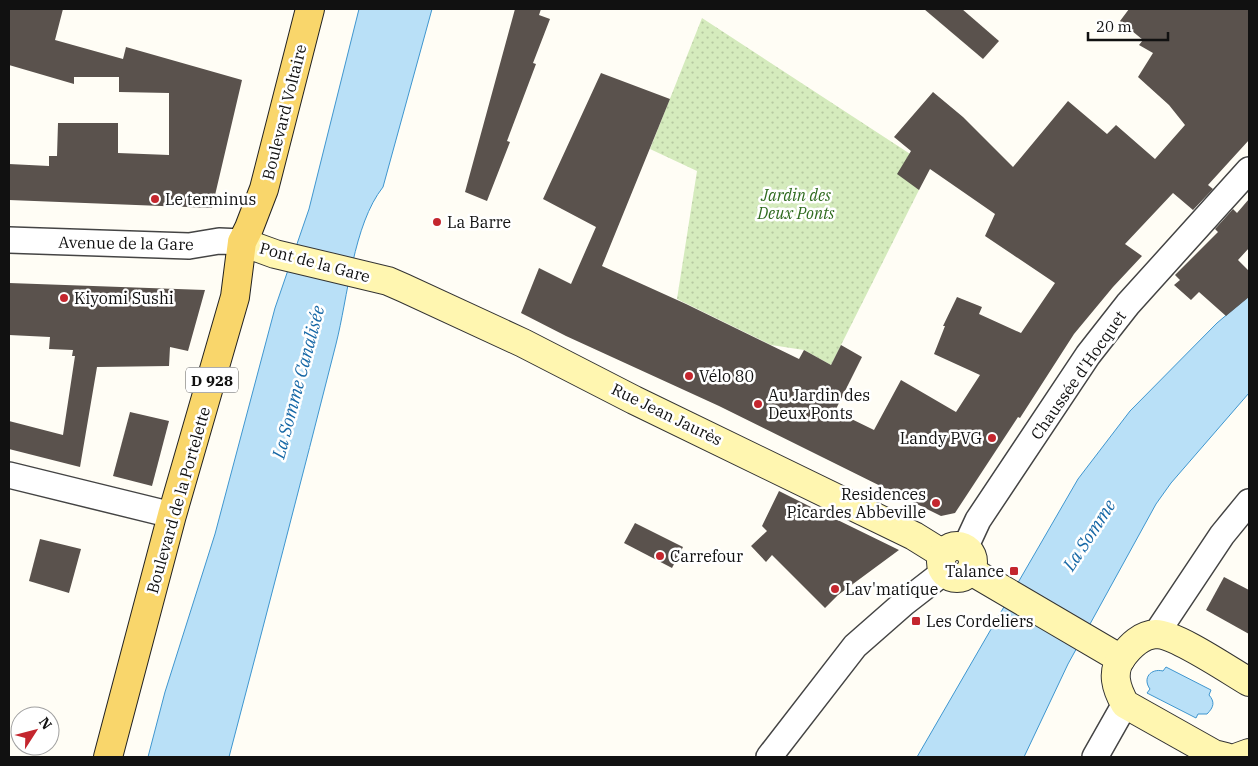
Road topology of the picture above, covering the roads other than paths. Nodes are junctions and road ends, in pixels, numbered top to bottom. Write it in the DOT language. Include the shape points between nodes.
graph roads {
  1 [pos="310,9"];
  2 [pos="1249,170"];
  3 [pos="9,240"];
  4 [pos="242,242"];
  5 [pos="388,281"];
  6 [pos="9,475"];
  7 [pos="1249,502"];
  8 [pos="172,515"];
  9 [pos="956,561"];
  10 [pos="1156,634"];
  11 [pos="1121,658"];
  12 [pos="1249,682"];
  13 [pos="1125,704"];
  14 [pos="1249,753"];
  15 [pos="771,755"];
  16 [pos="1223,756"];
  17 [pos="108,757"];
  18 [pos="1095,757"];
  1 -- 4 [label="main road, Boulevard Voltaire / D 928" via="264,189"];
  2 -- 9 [label="street, Chaussée d'Hocquet" via="1128,304 1088,355 978,520"];
  3 -- 4 [label="street, Avenue de la Gare" via="189,246 219,241"];
  4 -- 5 [label="street, Pont de la Gare" via="275,254"];
  4 -- 8 [label="main road, Boulevard de la Portelette / D 928" via="235,297"];
  5 -- 9 [label="street, Rue Jean Jaurès" via="523,343 879,518"];
  6 -- 8 [label="street"];
  7 -- 10 [label="street" via="1222,535"];
  8 -- 17 [label="main road, Boulevard de la Portelette / D 928"];
  9 -- 11 [label="street, Rue Jean Jaurès"];
  9 -- 15 [label="street" via="855,646"];
  10 -- 11 [label="street" via="1136,640"];
  10 -- 12 [label="street" via="1174,638"];
  11 -- 13 [label="street" via="1115,673 1117,690"];
  13 -- 16 [label="street"];
  13 -- 18 [label="street"];
  14 -- 16 [label="street"];
}
